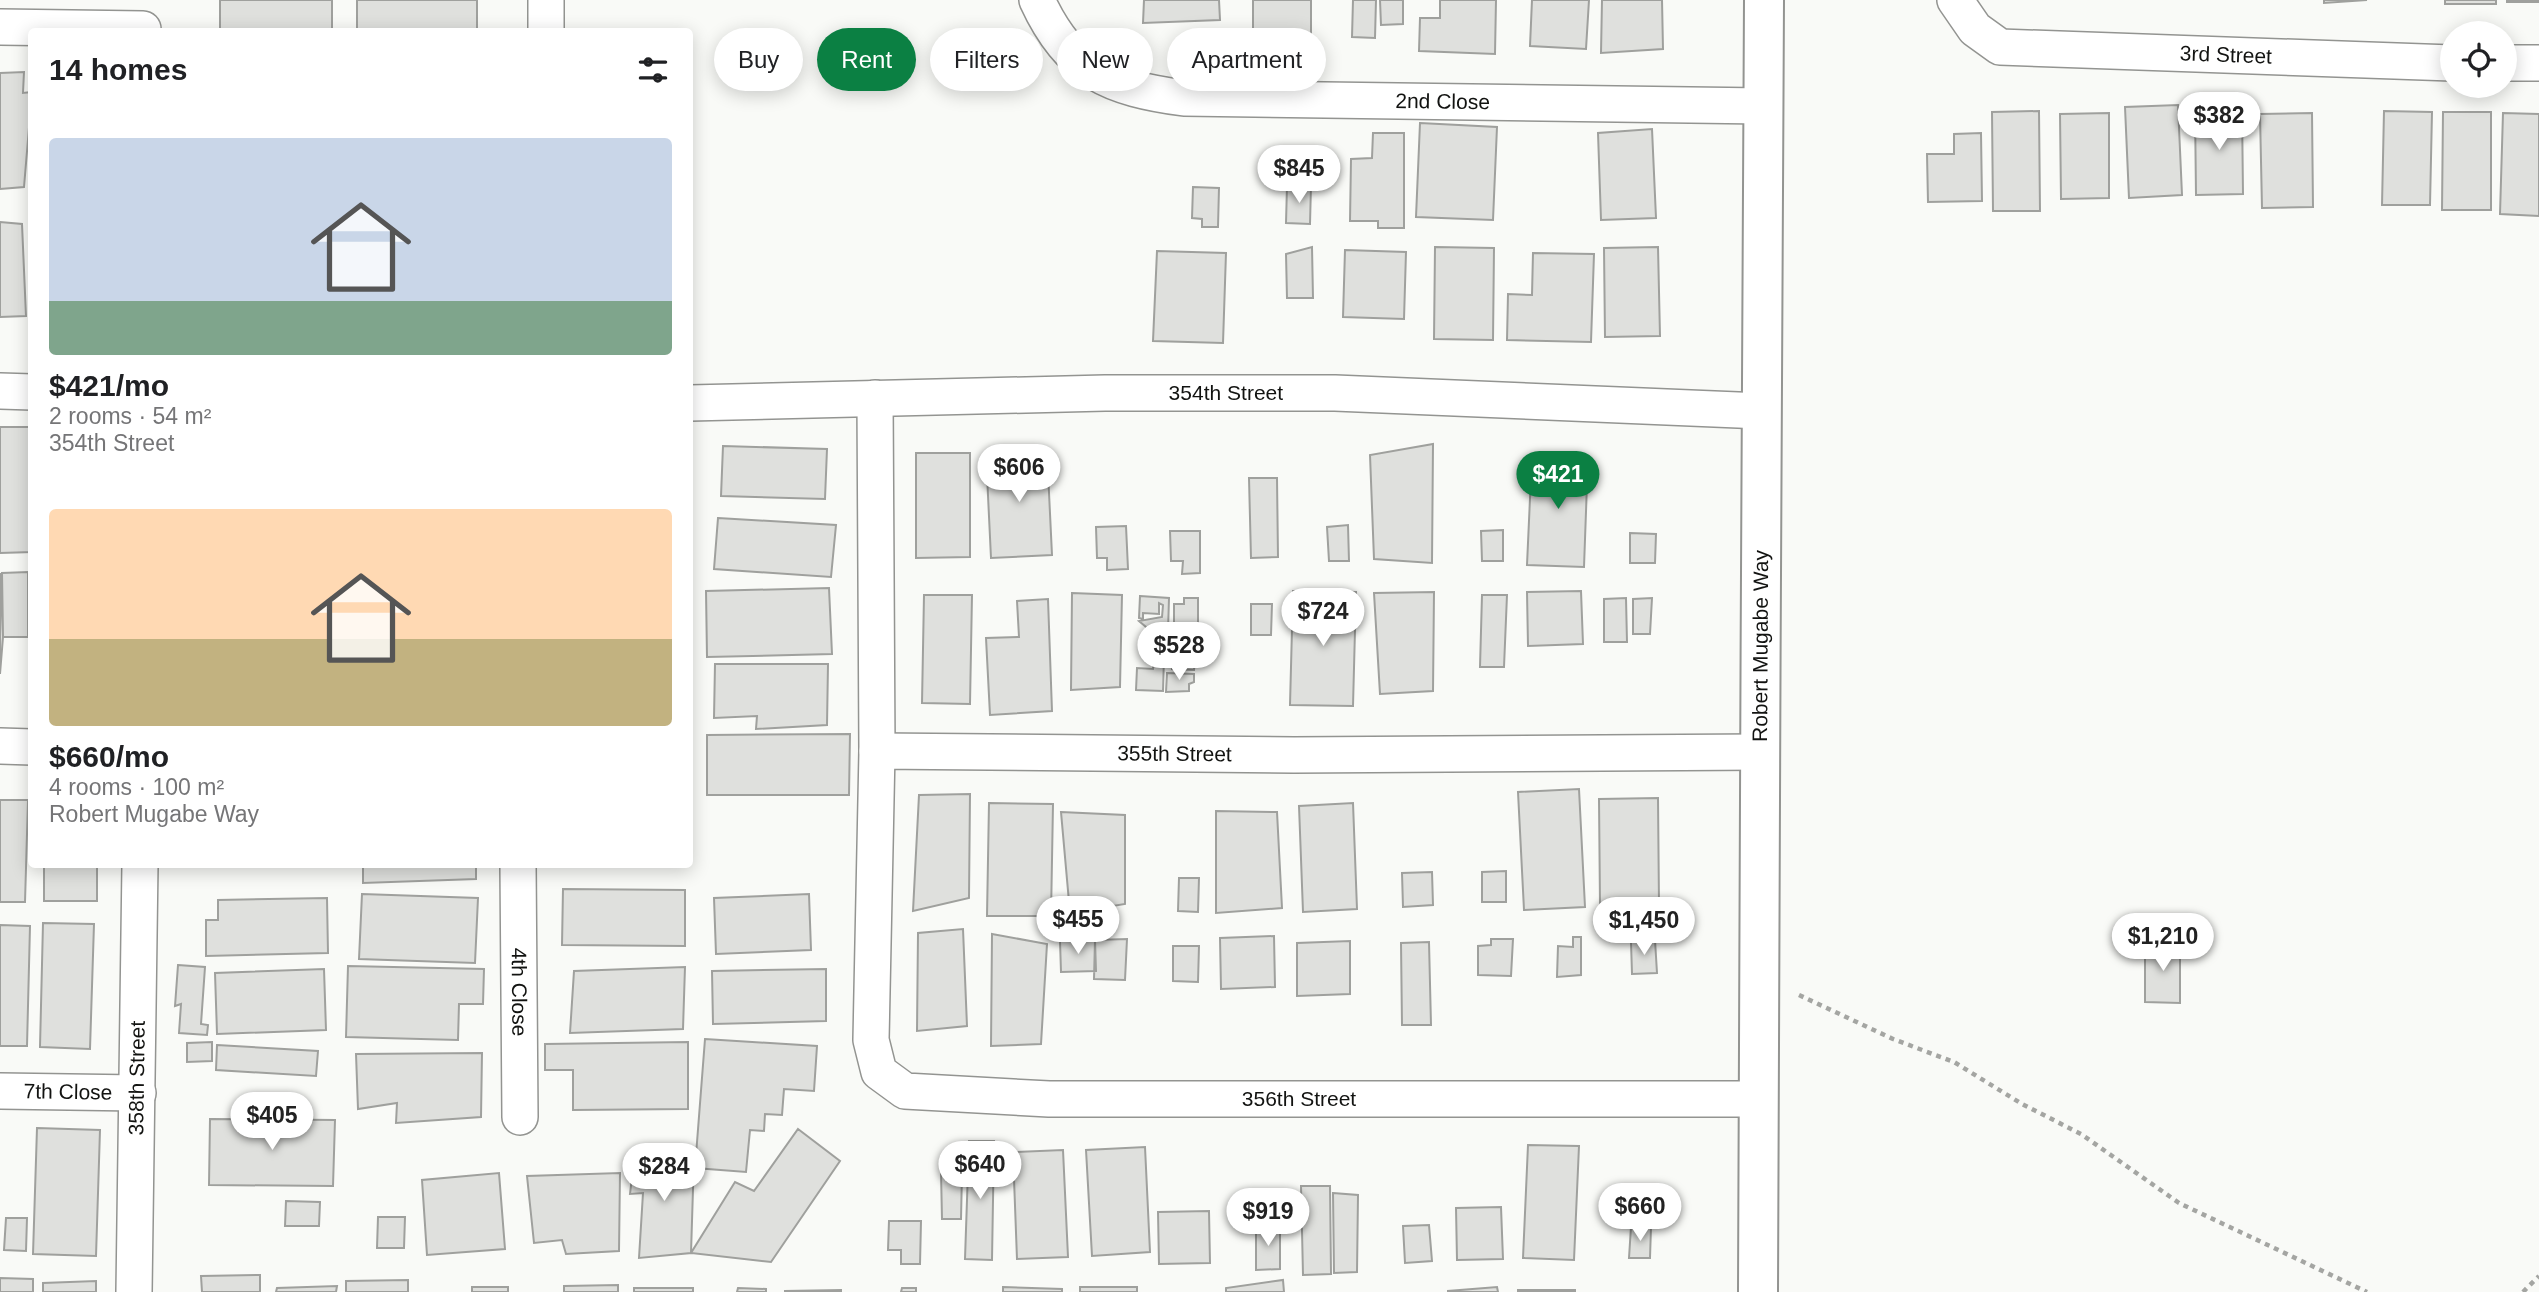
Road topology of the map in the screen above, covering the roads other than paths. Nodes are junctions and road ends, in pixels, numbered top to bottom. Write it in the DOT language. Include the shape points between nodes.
graph roads {
  1 [pos="546,0"];
  2 [pos="1037,0"];
  3 [pos="1764,0"];
  4 [pos="1955,0"];
  5 [pos="144,20"];
  6 [pos="0,27"];
  7 [pos="546,28"];
  8 [pos="2440,63"];
  9 [pos="2517,63"];
  10 [pos="2539,63"];
  11 [pos="1764,106"];
  12 [pos="0,391"];
  13 [pos="28,392"];
  14 [pos="875,398"];
  15 [pos="693,403"];
  16 [pos="1762,411"];
  17 [pos="0,746"];
  18 [pos="28,747"];
  19 [pos="877,751"];
  20 [pos="1761,752"];
  21 [pos="140,868"];
  22 [pos="518,868"];
  23 [pos="0,1091"];
  24 [pos="138,1093"];
  25 [pos="1758,1099"];
  26 [pos="520,1117"];
  27 [pos="134,1292"];
  28 [pos="1758,1292"];
  1 -- 7 [label="street"];
  2 -- 11 [label="street, 2nd Close" via="1063,44 1087,70 1152,93 1208,99"];
  3 -- 11 [label="street, Robert Mugabe Way"];
  4 -- 8 [label="street, 3rd Street" via="1975,29 2000,47"];
  5 -- 6 [label="street"];
  9 -- 10 [label="street"];
  11 -- 16 [label="street, Robert Mugabe Way"];
  12 -- 13 [label="street"];
  14 -- 15 [label="street, 354th Street"];
  14 -- 16 [label="street, 354th Street" via="1335,393"];
  14 -- 19 [label="street"];
  16 -- 20 [label="street, Robert Mugabe Way"];
  17 -- 18 [label="street"];
  19 -- 20 [label="street, 355th Street" via="1280,755"];
  19 -- 25 [label="street, 356th Street" via="871,1040 879,1072 905,1091 1049,1099"];
  20 -- 25 [label="street, Robert Mugabe Way"];
  21 -- 24 [label="street, 358th Street"];
  22 -- 26 [label="street, 4th Close"];
  23 -- 24 [label="street, 7th Close"];
  24 -- 27 [label="street, 358th Street"];
  25 -- 28 [label="street, Robert Mugabe Way"];
}
